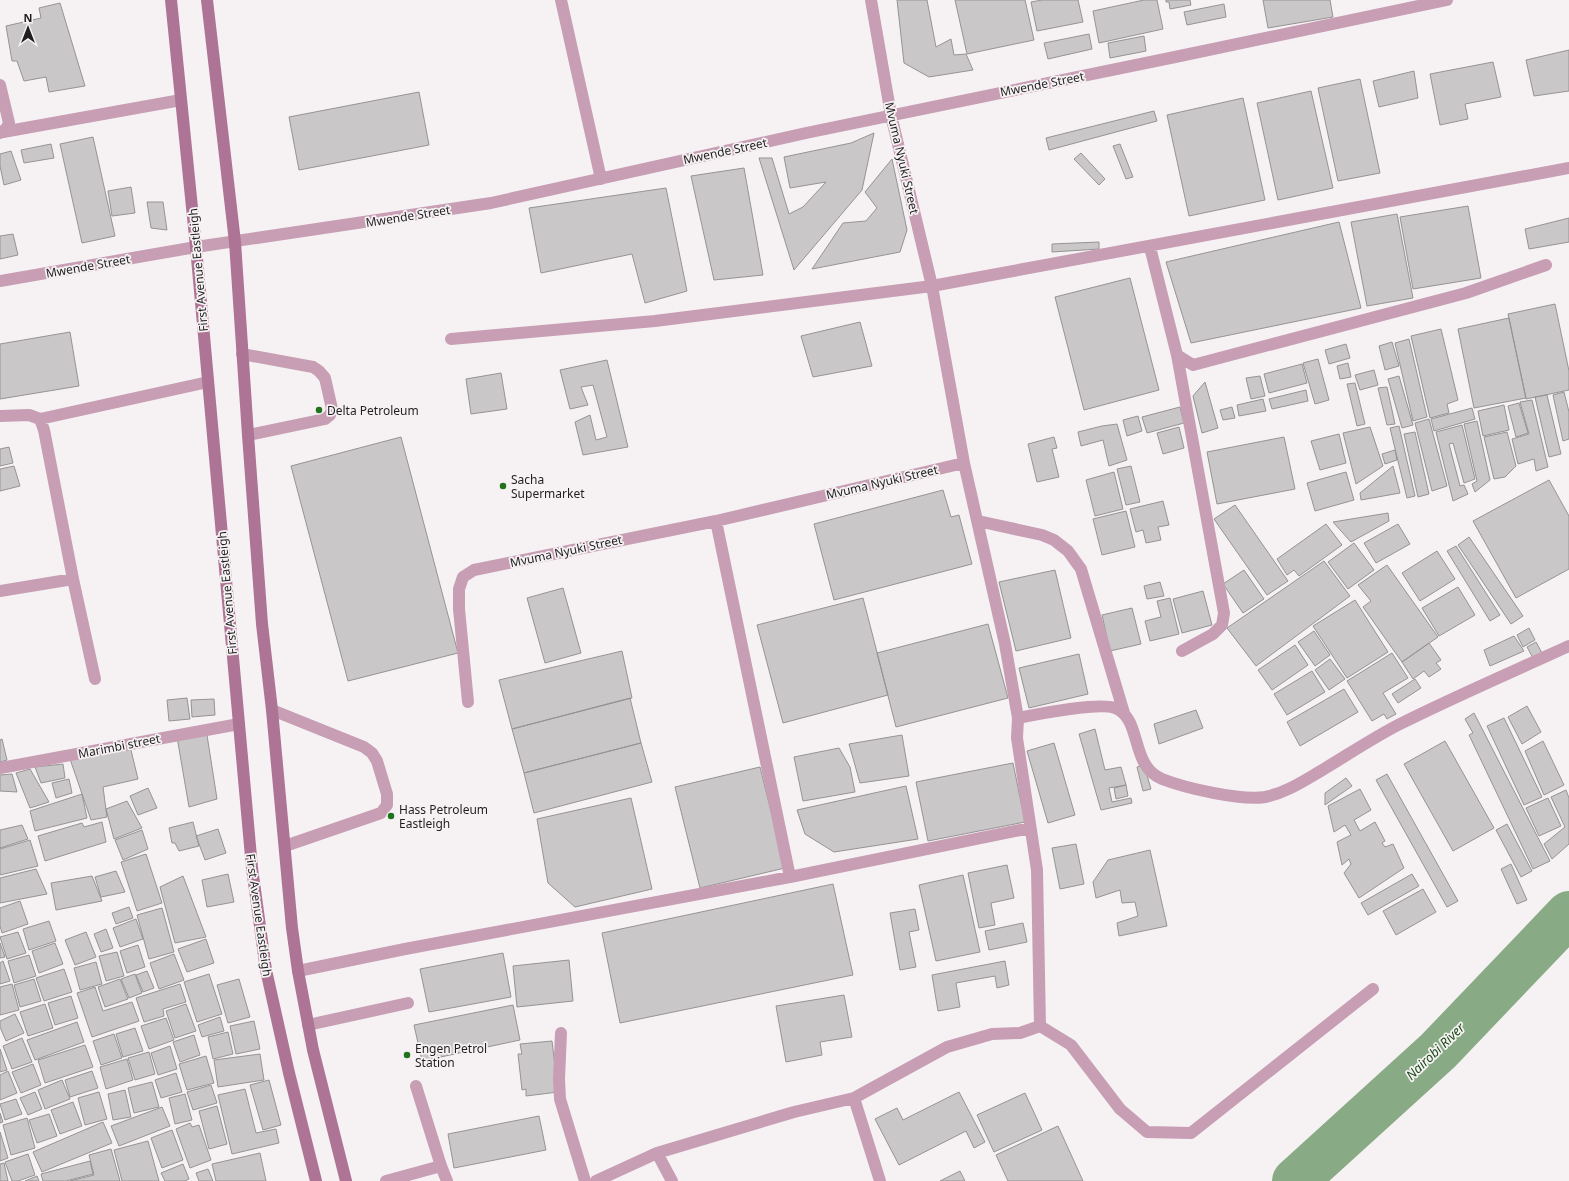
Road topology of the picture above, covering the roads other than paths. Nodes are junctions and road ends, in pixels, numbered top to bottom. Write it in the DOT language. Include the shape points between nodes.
graph roads {
  1 [pos="171,0"];
  2 [pos="207,0"];
  3 [pos="561,0"];
  4 [pos="871,0"];
  5 [pos="1447,0"];
  6 [pos="0,85"];
  7 [pos="181,100"];
  8 [pos="891,115"];
  9 [pos="1,132"];
  10 [pos="1569,168"];
  11 [pos="601,178"];
  12 [pos="235,242"];
  13 [pos="196,247"];
  14 [pos="1150,247"];
  15 [pos="1546,265"];
  16 [pos="0,281"];
  17 [pos="932,286"];
  18 [pos="450,339"];
  19 [pos="242,354"];
  20 [pos="1177,355"];
  21 [pos="208,382"];
  22 [pos="0,416"];
  23 [pos="40,420"];
  24 [pos="248,435"];
  25 [pos="964,463"];
  26 [pos="716,520"];
  27 [pos="978,521"];
  28 [pos="73,578"];
  29 [pos="0,591"];
  30 [pos="1568,646"];
  31 [pos="1182,651"];
  32 [pos="95,679"];
  33 [pos="468,702"];
  34 [pos="272,710"];
  35 [pos="1124,713"];
  36 [pos="1018,718"];
  37 [pos="239,724"];
  38 [pos="0,768"];
  39 [pos="1030,828"];
  40 [pos="285,846"];
  41 [pos="790,877"];
  42 [pos="298,971"];
  43 [pos="1373,989"];
  44 [pos="408,1003"];
  45 [pos="308,1025"];
  46 [pos="1040,1026"];
  47 [pos="561,1033"];
  48 [pos="416,1086"];
  49 [pos="854,1098"];
  50 [pos="657,1153"];
  51 [pos="441,1166"];
  52 [pos="316,1181"];
  53 [pos="346,1181"];
  54 [pos="386,1181"];
  55 [pos="447,1181"];
  56 [pos="585,1181"];
  57 [pos="596,1181"];
  58 [pos="672,1181"];
  59 [pos="880,1181"];
  1 -- 7 [label="main road, First Avenue Eastleigh"];
  2 -- 12 [label="main road"];
  3 -- 11 [label="street"];
  4 -- 8 [label="street, Mvuma Nyuki Street"];
  5 -- 8 [label="street, Mwende Street"];
  6 -- 9 [label="street" via="9,123"];
  7 -- 9 [label="street"];
  7 -- 13 [label="main road, First Avenue Eastleigh"];
  8 -- 11 [label="street, Mwende Street"];
  8 -- 17 [label="street, Mvuma Nyuki Street"];
  10 -- 14 [label="street"];
  11 -- 12 [label="street, Mwende Street" via="491,203"];
  12 -- 13 [label="street, Mwende Street"];
  12 -- 19 [label="main road"];
  13 -- 16 [label="street, Mwende Street"];
  13 -- 21 [label="main road, First Avenue Eastleigh"];
  14 -- 17 [label="street"];
  14 -- 20 [label="street"];
  15 -- 20 [label="street" via="1466,293 1193,365"];
  17 -- 18 [label="street" via="655,320"];
  17 -- 25 [label="street, Mvuma Nyuki Street"];
  19 -- 24 [label="main road"];
  19 -- 24 [label="street" via="313,367 325,378 332,409 325,420"];
  20 -- 31 [label="street" via="1224,614 1222,625 1213,634"];
  21 -- 23 [label="street"];
  21 -- 37 [label="main road, First Avenue Eastleigh"];
  22 -- 23 [label="street" via="30,415"];
  23 -- 28 [label="street"];
  24 -- 34 [label="main road" via="262,624"];
  25 -- 26 [label="street, Mvuma Nyuki Street"];
  25 -- 27 [label="street"];
  26 -- 33 [label="street, Mvuma Nyuki Street" via="474,570 463,577 459,589 459,609"];
  26 -- 41 [label="street"];
  27 -- 35 [label="street" via="1042,536 1054,540 1068,551 1081,569"];
  27 -- 36 [label="street"];
  28 -- 29 [label="street"];
  28 -- 32 [label="street"];
  30 -- 35 [label="street" via="1398,725 1293,788 1264,797 1208,792 1161,778 1147,768 1140,756 1132,726"];
  34 -- 40 [label="main road"];
  34 -- 40 [label="street" via="364,747 377,761 387,794 387,804 381,813"];
  35 -- 36 [label="street" via="1102,706"];
  36 -- 39 [label="street" via="1017,738"];
  37 -- 38 [label="street, Marimbi street"];
  37 -- 52 [label="main road, First Avenue Eastleigh" via="252,868 266,970"];
  39 -- 41 [label="street"];
  39 -- 46 [label="street" via="1037,870"];
  40 -- 42 [label="main road"];
  41 -- 42 [label="street"];
  42 -- 45 [label="main road"];
  43 -- 46 [label="street" via="1191,1133 1147,1132 1120,1109 1071,1045"];
  44 -- 45 [label="street"];
  45 -- 53 [label="main road"];
  46 -- 49 [label="street" via="1020,1033 992,1034 947,1047"];
  47 -- 56 [label="street" via="560,1099"];
  48 -- 51 [label="street"];
  49 -- 50 [label="street" via="794,1112"];
  49 -- 59 [label="street"];
  50 -- 57 [label="street"];
  50 -- 58 [label="street"];
  51 -- 54 [label="street"];
  51 -- 55 [label="street"];
}
